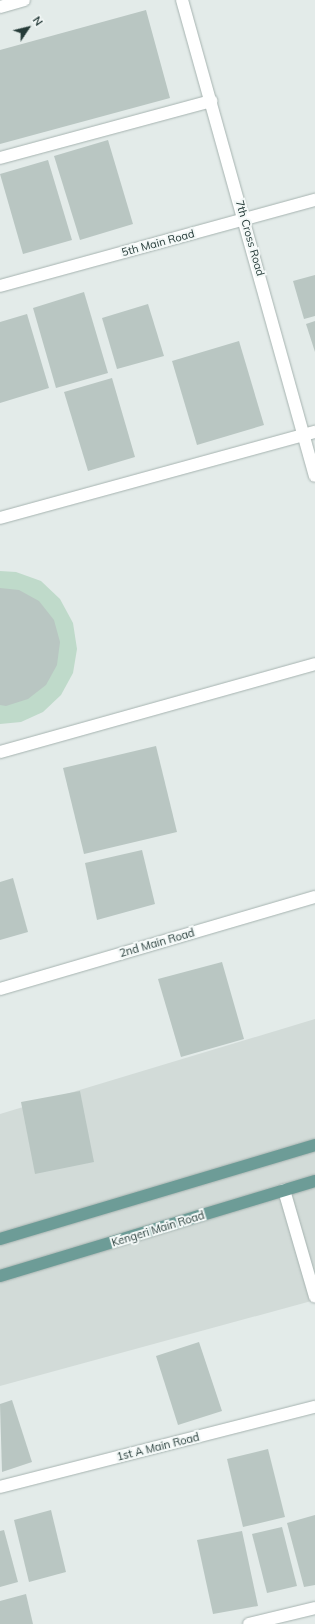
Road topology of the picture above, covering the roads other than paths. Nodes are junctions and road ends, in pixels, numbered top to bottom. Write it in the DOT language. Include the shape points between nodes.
graph roads {
  1 [pos="24,0"];
  2 [pos="182,0"];
  3 [pos="0,7"];
  4 [pos="211,101"];
  5 [pos="0,158"];
  6 [pos="315,200"];
  7 [pos="245,219"];
  8 [pos="0,286"];
  9 [pos="309,433"];
  10 [pos="315,476"];
  11 [pos="0,518"];
  12 [pos="315,664"];
  13 [pos="0,752"];
  14 [pos="315,897"];
  15 [pos="0,990"];
  16 [pos="315,1145"];
  17 [pos="315,1181"];
  18 [pos="284,1190"];
  19 [pos="0,1239"];
  20 [pos="0,1276"];
  21 [pos="315,1297"];
  22 [pos="315,1407"];
  23 [pos="0,1487"];
  24 [pos="315,1608"];
  25 [pos="249,1624"];
  1 -- 3 [label="street"];
  2 -- 4 [label="street, 7th Cross Road"];
  4 -- 5 [label="street"];
  4 -- 7 [label="street, 7th Cross Road"];
  6 -- 7 [label="street, 5th Main Road"];
  7 -- 8 [label="street, 5th Main Road"];
  7 -- 9 [label="street, 7th Cross Road"];
  9 -- 10 [label="street, 7th Cross Road"];
  9 -- 11 [label="street"];
  12 -- 13 [label="street"];
  14 -- 15 [label="street, 2nd Main Road"];
  16 -- 19 [label="main road"];
  17 -- 18 [label="main road, Kengeri Main Road"];
  18 -- 20 [label="main road, Kengeri Main Road"];
  18 -- 21 [label="street"];
  22 -- 23 [label="street, 1st A Main Road"];
  24 -- 25 [label="street"];
}
